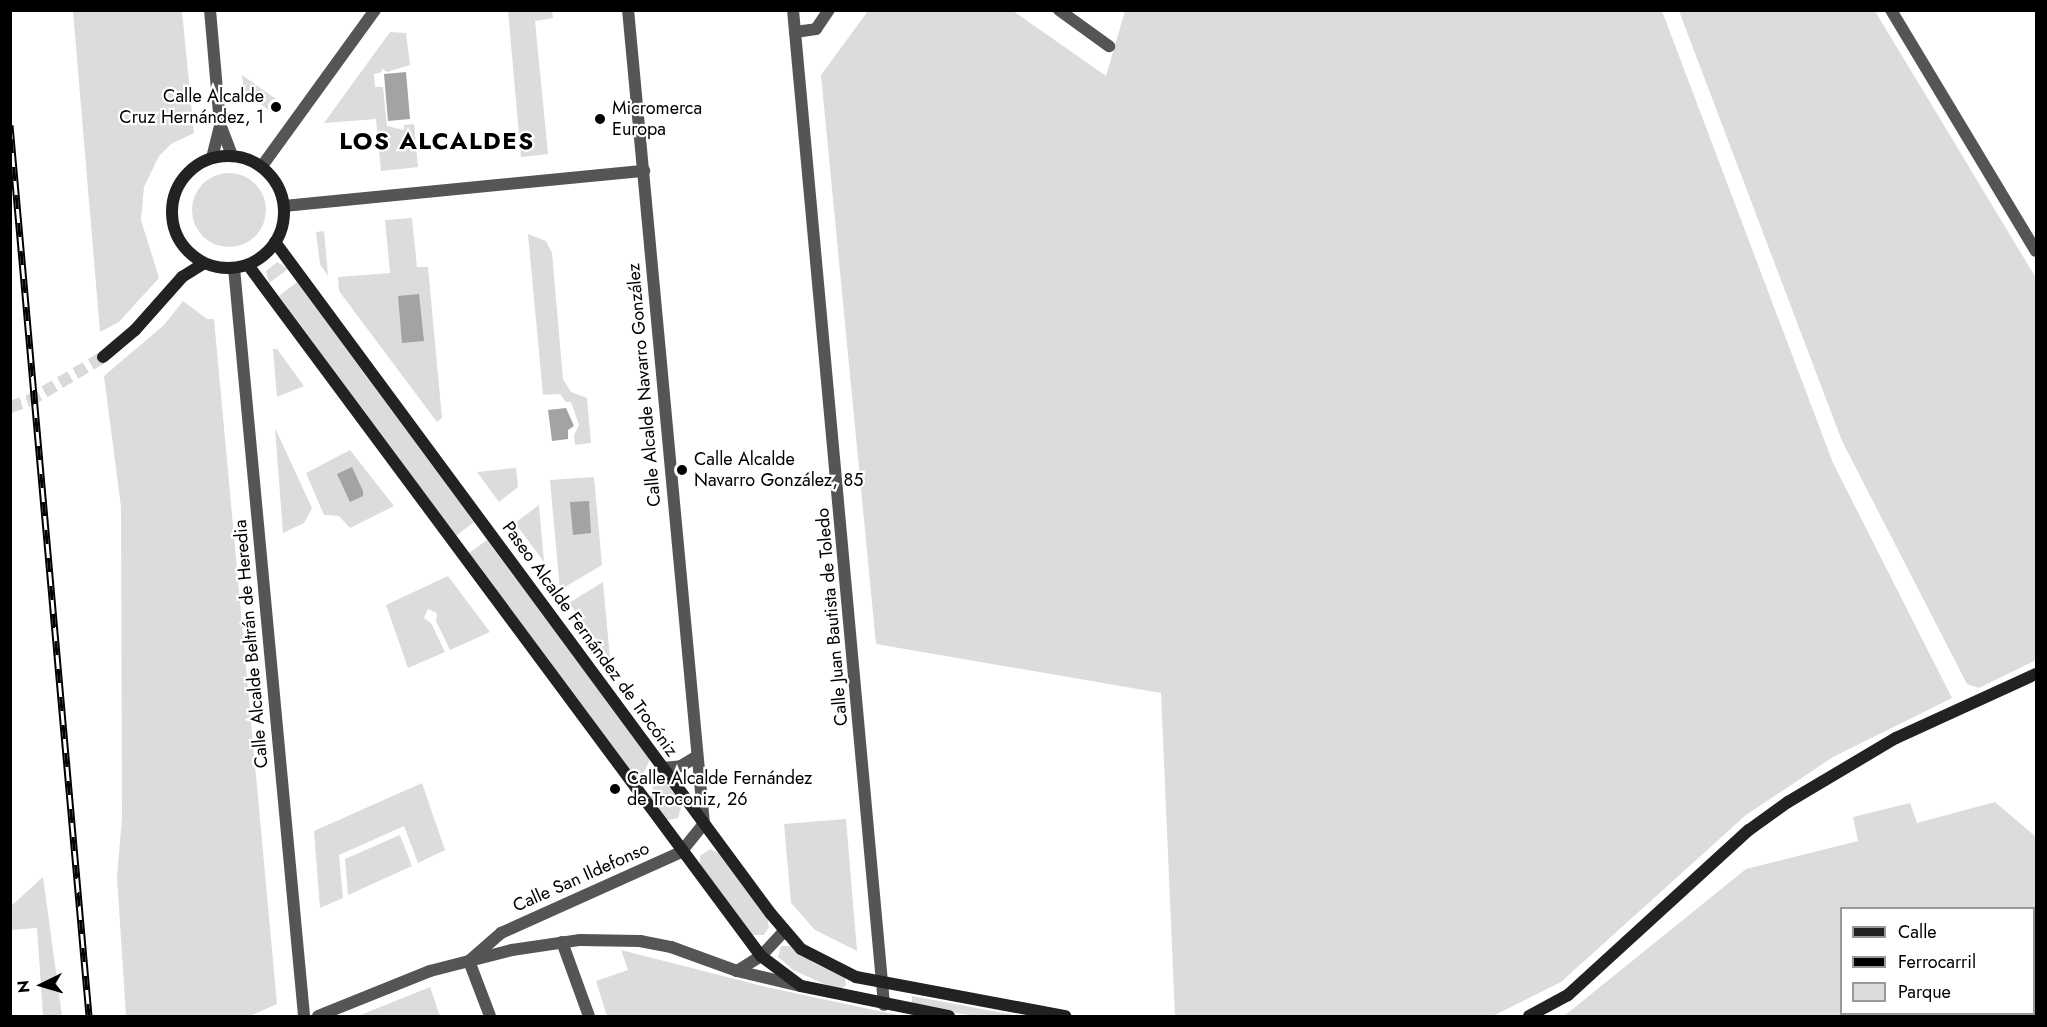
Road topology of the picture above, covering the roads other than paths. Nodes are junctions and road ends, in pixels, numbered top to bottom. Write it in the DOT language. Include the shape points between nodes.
graph roads {
  1 [pos="210,10"];
  2 [pos="375,10"];
  3 [pos="628,10"];
  4 [pos="793,10"];
  5 [pos="829,10"];
  6 [pos="1059,10"];
  7 [pos="1891,10"];
  8 [pos="795,32"];
  9 [pos="1109,46"];
  10 [pos="220,124"];
  11 [pos="232,155"];
  12 [pos="212,158"];
  13 [pos="262,166"];
  14 [pos="644,171"];
  15 [pos="284,206"];
  16 [pos="275,242"];
  17 [pos="188,251"];
  18 [pos="2037,251"];
  19 [pos="204,263"];
  20 [pos="248,265"];
  21 [pos="234,268"];
  22 [pos="182,277"];
  23 [pos="103,357"];
  24 [pos="2037,675"];
  25 [pos="696,757"];
  26 [pos="663,768"];
  27 [pos="704,824"];
  28 [pos="681,852"];
  29 [pos="784,931"];
  30 [pos="562,942"];
  31 [pos="761,956"];
  32 [pos="470,961"];
  33 [pos="737,971"];
  34 [pos="884,982"];
  35 [pos="801,986"];
  36 [pos="884,1005"];
  37 [pos="304,1017"];
  38 [pos="318,1017"];
  39 [pos="490,1017"];
  40 [pos="590,1017"];
  41 [pos="949,1017"];
  42 [pos="1065,1017"];
  43 [pos="1529,1017"];
  1 -- 10 [label="street"];
  2 -- 13 [label="street"];
  3 -- 14 [label="street, Calle Alcalde Navarro González"];
  4 -- 8 [label="street, Calle Juan Bautista de Toledo"];
  5 -- 8 [label="street" via="816,29"];
  6 -- 9 [label="street"];
  7 -- 18 [label="street"];
  8 -- 34 [label="street, Calle Juan Bautista de Toledo"];
  10 -- 11 [label="street"];
  10 -- 12 [label="street"];
  11 -- 12 [label="main road"];
  11 -- 13 [label="main road"];
  12 -- 17 [label="main road" via="185,176 172,206 178,238"];
  13 -- 15 [label="main road" via="281,191"];
  14 -- 15 [label="street"];
  14 -- 25 [label="street, Calle Alcalde Navarro González"];
  15 -- 16 [label="main road" via="283,225"];
  16 -- 20 [label="main road"];
  16 -- 26 [label="main road, Paseo Alcalde Fernández de Trocóniz"];
  17 -- 19 [label="main road"];
  17 -- 22 [label="main road"];
  19 -- 21 [label="main road"];
  19 -- 22 [label="main road"];
  20 -- 21 [label="main road"];
  20 -- 28 [label="main road"];
  21 -- 37 [label="street, Calle Alcalde Beltrán de Heredia"];
  22 -- 23 [label="main road" via="135,330"];
  24 -- 43 [label="main road" via="1896,738 1788,802 1749,830 1568,995"];
  25 -- 26 [label="street" via="681,766"];
  25 -- 27 [label="street, Calle Alcalde Navarro González"];
  26 -- 27 [label="main road, Paseo Alcalde Fernández de Trocóniz"];
  27 -- 28 [label="street, Calle San Ildefonso"];
  27 -- 29 [label="main road, Paseo Alcalde Fernández de Trocóniz"];
  28 -- 31 [label="main road"];
  28 -- 32 [label="street, Calle San Ildefonso" via="501,933"];
  29 -- 31 [label="street"];
  29 -- 34 [label="main road, Paseo Alcalde Fernández de Trocóniz" via="801,949 823,962 856,977"];
  30 -- 32 [label="street, Calle San Ildefonso"];
  30 -- 33 [label="street, Calle San Ildefonso" via="640,941 671,947"];
  30 -- 40 [label="street"];
  31 -- 33 [label="street"];
  31 -- 35 [label="main road"];
  32 -- 38 [label="street, Calle San Ildefonso" via="390,985"];
  32 -- 39 [label="street"];
  33 -- 35 [label="street, Calle San Ildefonso"];
  34 -- 36 [label="street, Calle Juan Bautista de Toledo"];
  34 -- 42 [label="main road, Paseo Alcalde Fernández de Trocóniz"];
  35 -- 36 [label="main road"];
  36 -- 41 [label="main road"];
}
